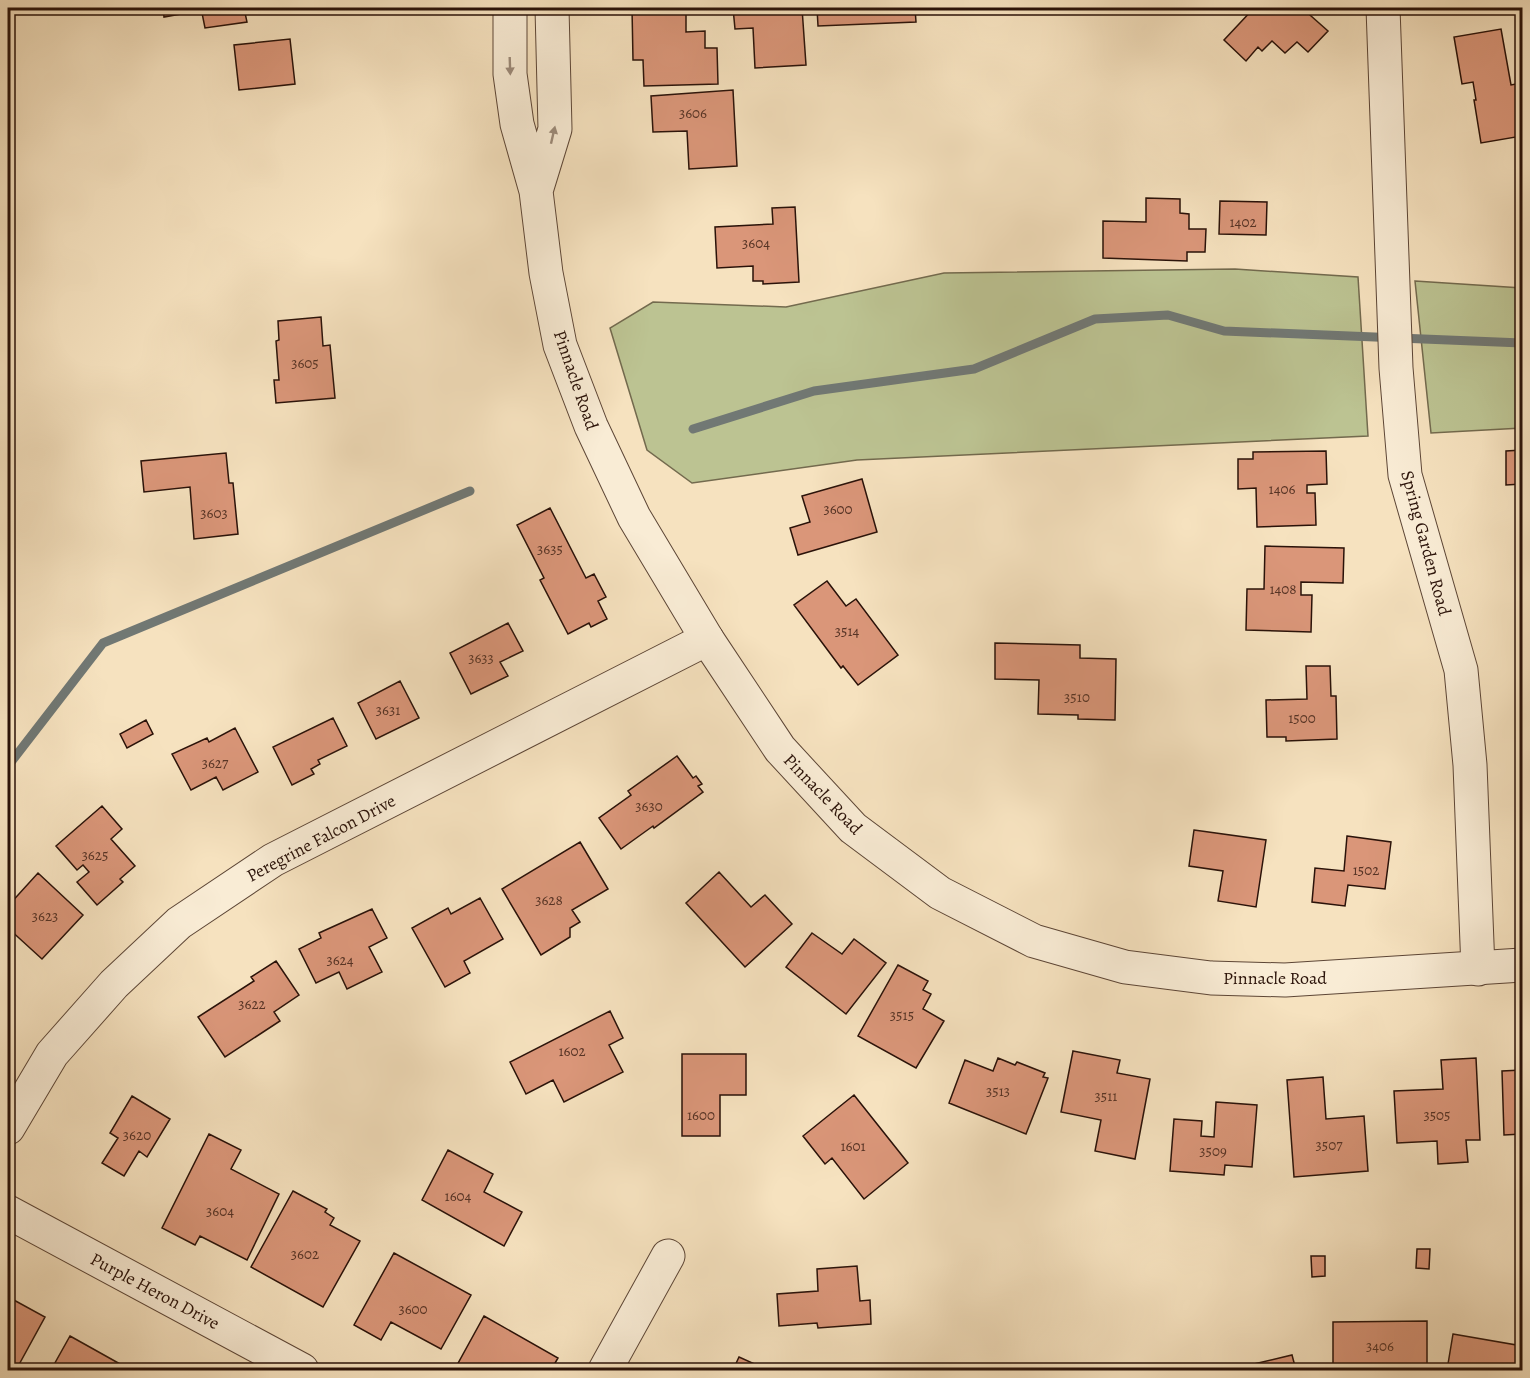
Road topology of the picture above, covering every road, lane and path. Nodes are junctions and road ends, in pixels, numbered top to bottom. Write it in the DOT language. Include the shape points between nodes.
graph roads {
  1 [pos="510,8"];
  2 [pos="552,8"];
  3 [pos="1383,8"];
  4 [pos="536,191"];
  5 [pos="707,639"];
  6 [pos="1522,965"];
  7 [pos="1478,969"];
  8 [pos="8,1128"];
  9 [pos="8,1212"];
  10 [pos="668,1256"];
  11 [pos="302,1371"];
  12 [pos="605,1371"];
  1 -- 4 [label="street, Pinnacle Road, one-way" via="510,74 517,124"];
  4 -- 2 [label="street, Pinnacle Road, one-way" via="555,129"];
  3 -- 7 [label="street, Spring Garden Road" via="1396,368 1405,475 1461,670 1470,765"];
  4 -- 5 [label="street, Pinnacle Road" via="558,334 574,382 634,517"];
  5 -- 7 [label="street, Pinnacle Road" via="780,749 853,828 940,893 1034,941 1125,966 1211,978 1285,980"];
  5 -- 8 [label="street, Peregrine Falcon Drive" via="273,860 179,923 114,984 52,1054"];
  6 -- 7 [label="street, Pinnacle Road"];
  9 -- 11 [label="street, Purple Heron Drive"];
  10 -- 12 [label="street"];
}
